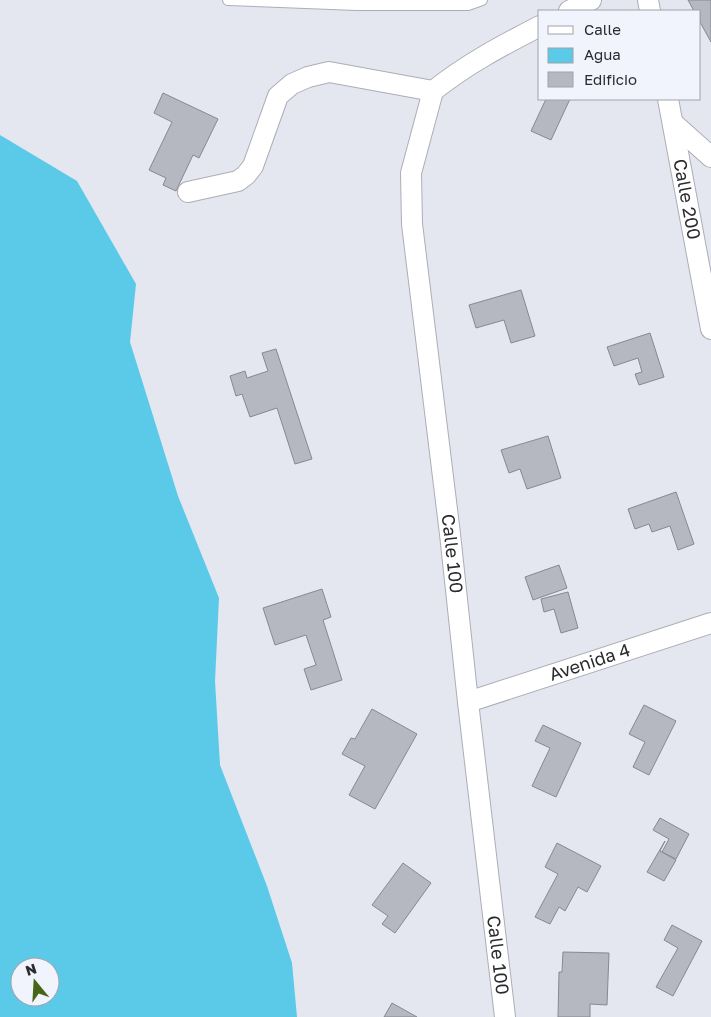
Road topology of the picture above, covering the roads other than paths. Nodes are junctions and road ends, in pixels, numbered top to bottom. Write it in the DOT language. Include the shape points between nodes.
graph roads {
  1 [pos="228,0"];
  2 [pos="482,0"];
  3 [pos="592,0"];
  4 [pos="251,1"];
  5 [pos="356,2"];
  6 [pos="572,10"];
  7 [pos="538,27"];
  8 [pos="432,91"];
  9 [pos="668,100"];
  10 [pos="674,124"];
  11 [pos="711,157"];
  12 [pos="188,192"];
  13 [pos="711,329"];
  14 [pos="711,622"];
  15 [pos="468,702"];
  16 [pos="505,1017"];
  1 -- 4 [label="lane"];
  2 -- 5 [label="lane" via="468,5"];
  3 -- 6 [label="street"];
  4 -- 5 [label="lane"];
  7 -- 8 [label="street" via="483,55"];
  8 -- 12 [label="street" via="329,72 308,77 292,84 278,96 246,175 238,180"];
  8 -- 15 [label="street, Calle 100" via="411,172 412,224"];
  9 -- 10 [label="street, Calle 200"];
  10 -- 11 [label="street"];
  10 -- 13 [label="street, Calle 200"];
  14 -- 15 [label="street, Avenida 4"];
  15 -- 16 [label="street, Calle 100"];
}
